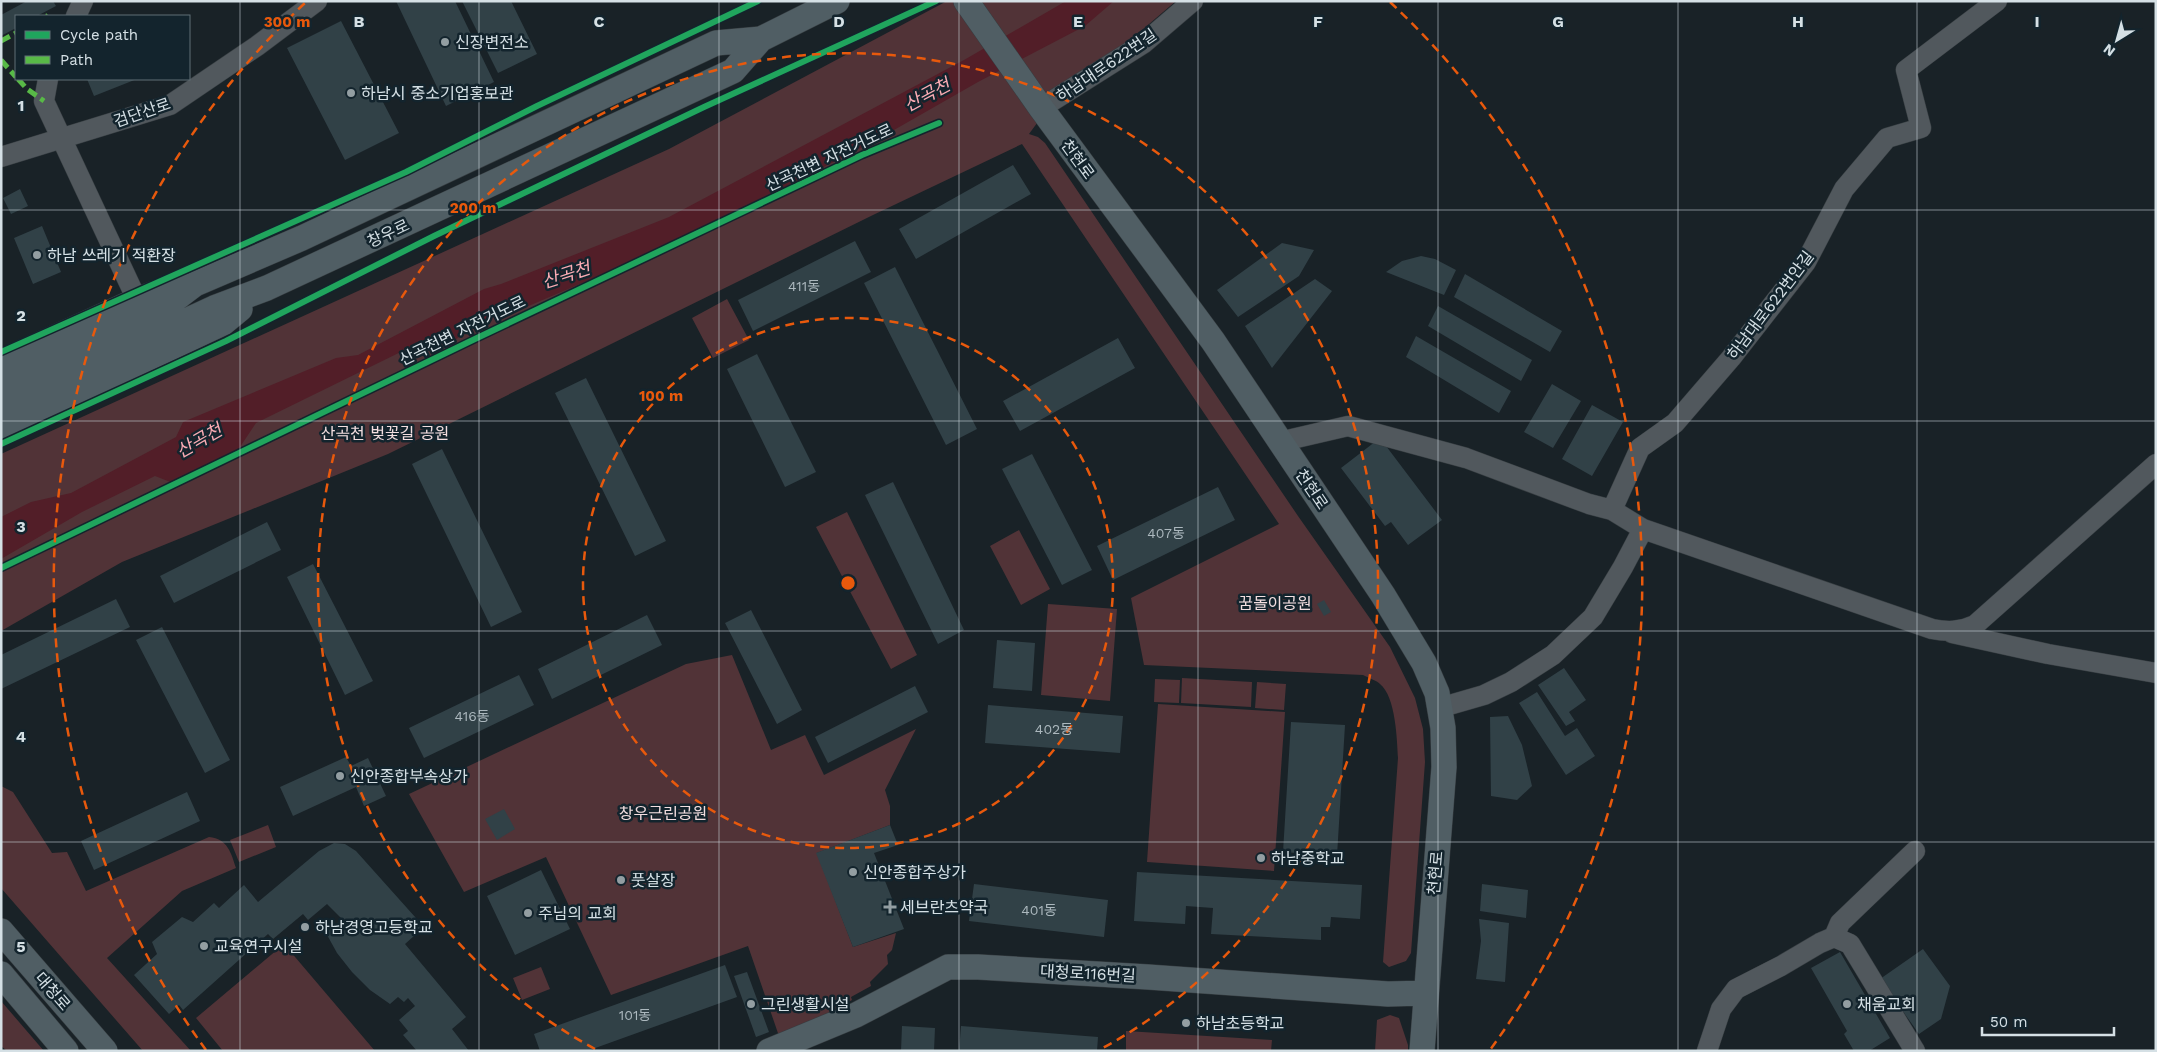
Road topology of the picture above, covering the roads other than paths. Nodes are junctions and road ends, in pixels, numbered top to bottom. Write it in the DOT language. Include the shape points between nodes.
graph roads {
  1 [pos="83,1"];
  2 [pos="317,1"];
  3 [pos="837,1"];
  4 [pos="966,1"];
  5 [pos="1193,1"];
  6 [pos="1997,1"];
  7 [pos="76,15"];
  8 [pos="761,39"];
  9 [pos="48,80"];
  10 [pos="1041,108"];
  11 [pos="62,139"];
  12 [pos="1,157"];
  13 [pos="195,284"];
  14 [pos="268,288"];
  15 [pos="137,300"];
  16 [pos="1,362"];
  17 [pos="1,384"];
  18 [pos="1,406"];
  19 [pos="1,428"];
  20 [pos="1279,442"];
  21 [pos="2156,464"];
  22 [pos="1612,510"];
  23 [pos="1643,529"];
  24 [pos="1946,632"];
  25 [pos="2156,673"];
  26 [pos="1439,708"];
  27 [pos="1915,851"];
  28 [pos="1,931"];
  29 [pos="1834,937"];
  30 [pos="1,974"];
  31 [pos="1426,992"];
  32 [pos="66,1051"];
  33 [pos="105,1051"];
  34 [pos="769,1051"];
  35 [pos="1422,1051"];
  36 [pos="1707,1051"];
  37 [pos="1915,1051"];
  1 -- 7 [label="street"];
  2 -- 11 [label="street, 검단산로" via="170,105"];
  3 -- 8 [label="main road, 창우로"];
  4 -- 10 [label="main road, 천현로"];
  5 -- 10 [label="street, 하남대로622번길" via="1144,43"];
  6 -- 22 [label="street, 하남대로622번안길" via="1906,70 1921,128 1887,138 1844,189 1806,262 1731,358 1675,423 1640,448"];
  8 -- 13 [label="main road, 창우로" via="716,43 302,238"];
  8 -- 14 [label="main road, 창우로" via="733,71"];
  9 -- 11 [label="street" via="44,101"];
  10 -- 20 [label="main road, 천현로" via="1213,341"];
  11 -- 12 [label="street, 검단산로"];
  11 -- 15 [label="street"];
  13 -- 15 [label="main road"];
  13 -- 17 [label="main road, 창우로" via="162,309"];
  14 -- 18 [label="main road, 창우로" via="214,308"];
  14 -- 19 [label="main road" via="223,323"];
  15 -- 16 [label="main road"];
  20 -- 22 [label="street" via="1348,426 1466,458"];
  20 -- 26 [label="main road, 천현로" via="1409,638 1437,693"];
  21 -- 24 [label="street" via="1974,625 1965,630"];
  22 -- 23 [label="street"];
  23 -- 24 [label="street"];
  23 -- 26 [label="street" via="1593,617 1553,655 1484,695"];
  24 -- 25 [label="street"];
  26 -- 31 [label="main road, 천현로" via="1444,767"];
  27 -- 29 [label="street" via="1840,923"];
  28 -- 33 [label="main road, 대청로"];
  29 -- 36 [label="street" via="1736,989 1721,1009"];
  29 -- 37 [label="street" via="1850,944"];
  30 -- 32 [label="main road, 대청로"];
  31 -- 34 [label="main road, 대청로116번길" via="1388,994 1139,976 948,967 856,1015"];
  31 -- 35 [label="main road, 천현로"];
}
